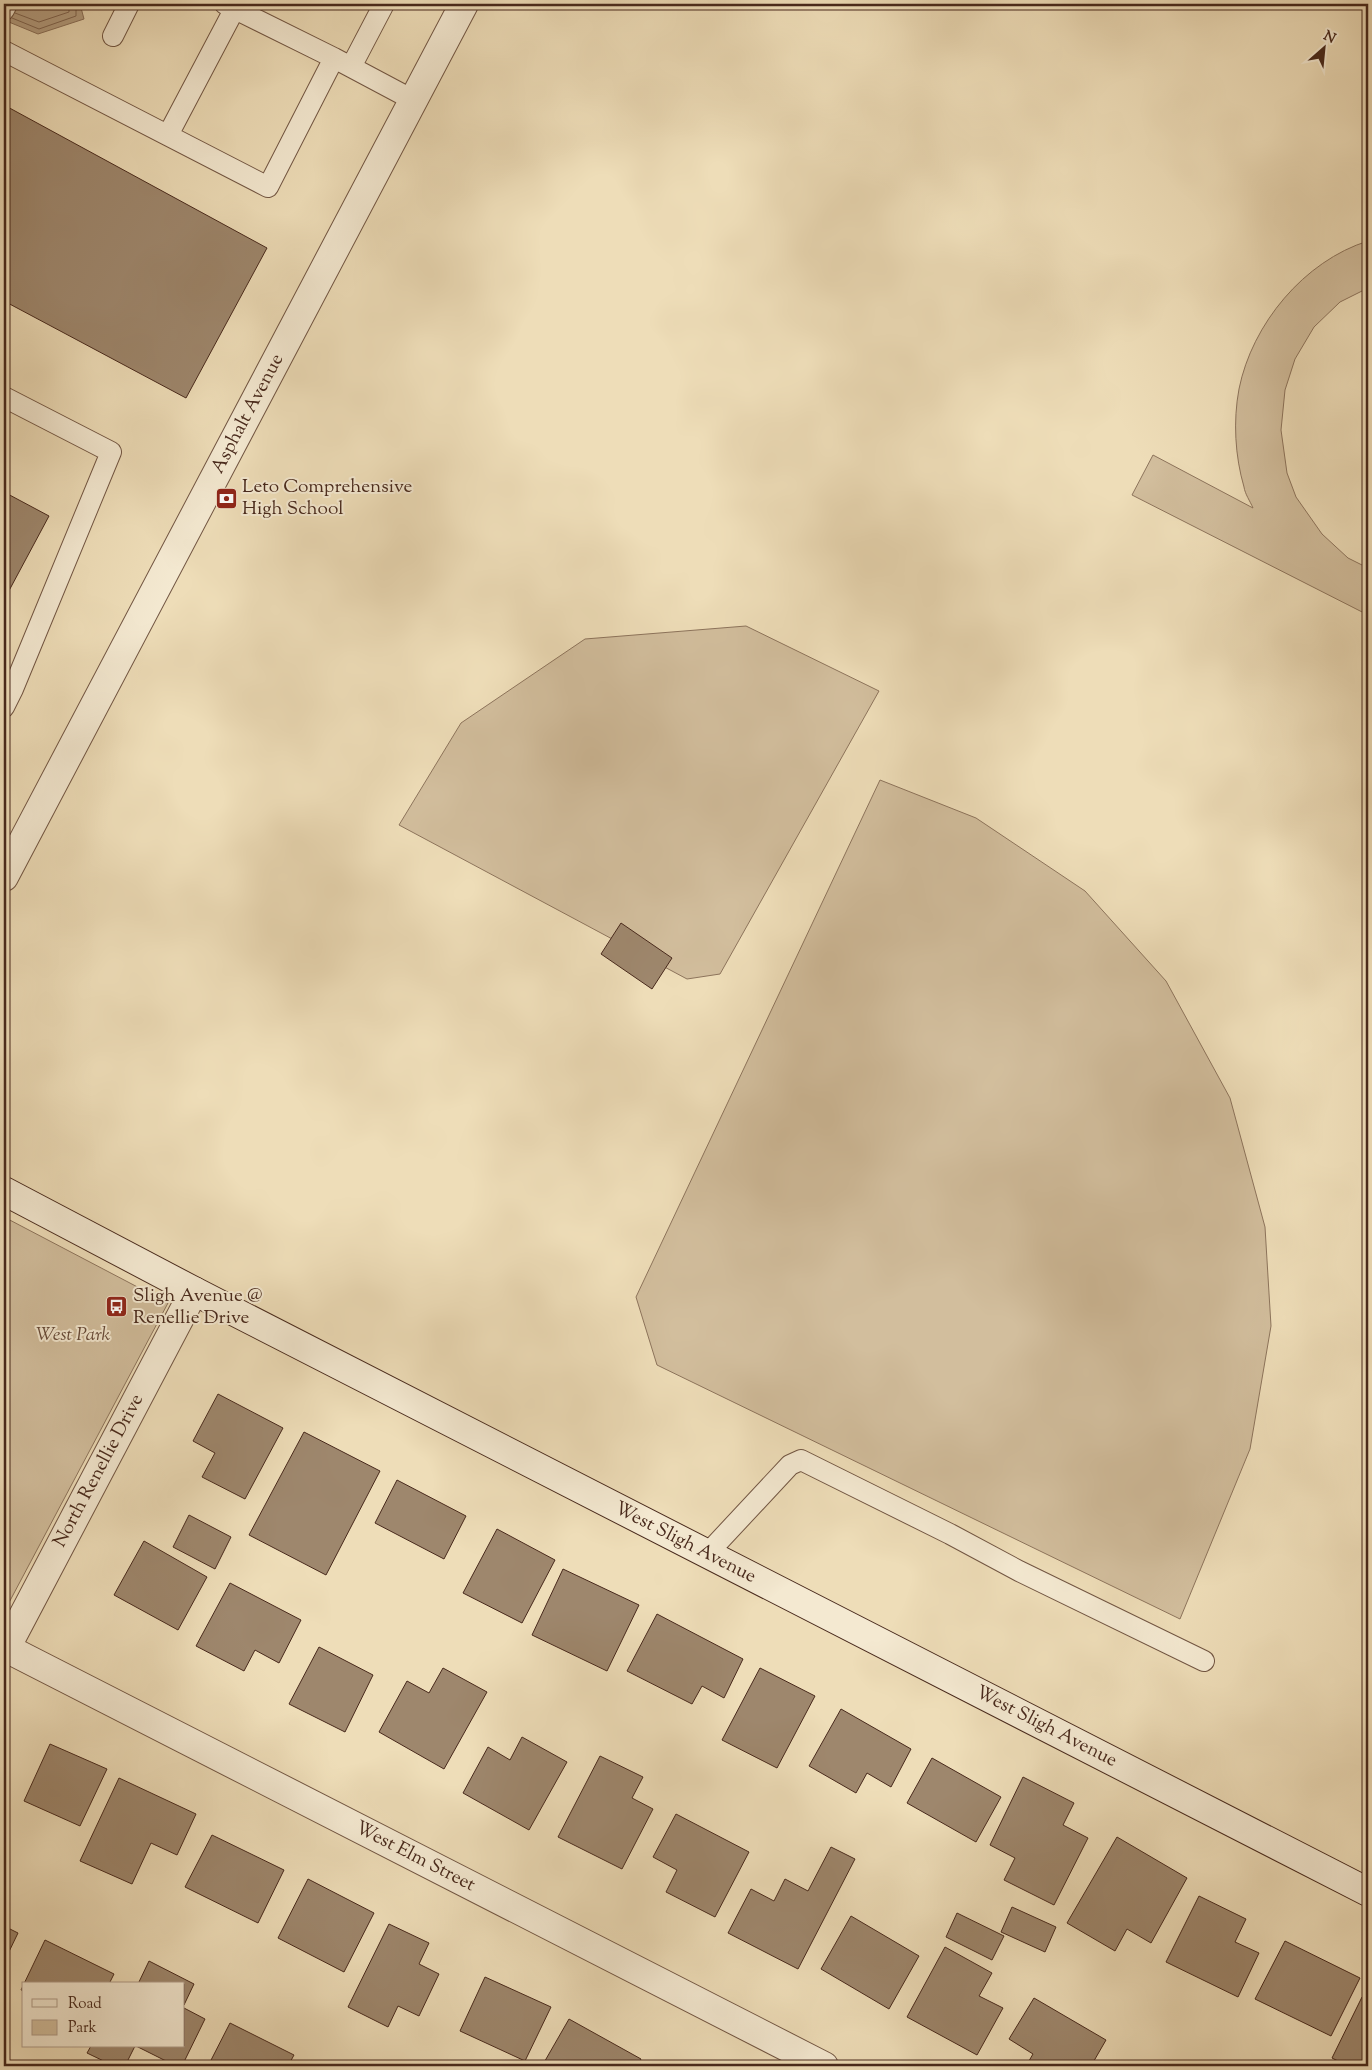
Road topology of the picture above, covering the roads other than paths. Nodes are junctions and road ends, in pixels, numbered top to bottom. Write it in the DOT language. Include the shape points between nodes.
graph roads {
  1 [pos="7,4"];
  2 [pos="129,4"];
  3 [pos="384,4"];
  4 [pos="464,4"];
  5 [pos="230,6"];
  6 [pos="4,10"];
  7 [pos="113,36"];
  8 [pos="4,51"];
  9 [pos="342,63"];
  10 [pos="413,100"];
  11 [pos="168,135"];
  12 [pos="4,396"];
  13 [pos="4,707"];
  14 [pos="4,877"];
  15 [pos="4,1191"];
  16 [pos="194,1291"];
  17 [pos="707,1554"];
  18 [pos="5,1650"];
  19 [pos="1204,1661"];
  20 [pos="1368,1892"];
  21 [pos="824,2066"];
  1 -- 6 [label="lane"];
  2 -- 7 [label="lane"];
  3 -- 9 [label="lane"];
  4 -- 10 [label="street, Asphalt Avenue"];
  5 -- 9 [label="lane"];
  5 -- 11 [label="lane"];
  8 -- 11 [label="lane"];
  9 -- 10 [label="lane"];
  9 -- 11 [label="lane" via="268,186"];
  10 -- 14 [label="street, Asphalt Avenue"];
  12 -- 13 [label="lane" via="111,452"];
  15 -- 16 [label="street, West Sligh Avenue"];
  16 -- 17 [label="street, West Sligh Avenue"];
  16 -- 18 [label="street, North Renellie Drive"];
  17 -- 19 [label="lane" via="790,1465 801,1460"];
  17 -- 20 [label="street, West Sligh Avenue"];
  18 -- 21 [label="street, West Elm Street"];
}
